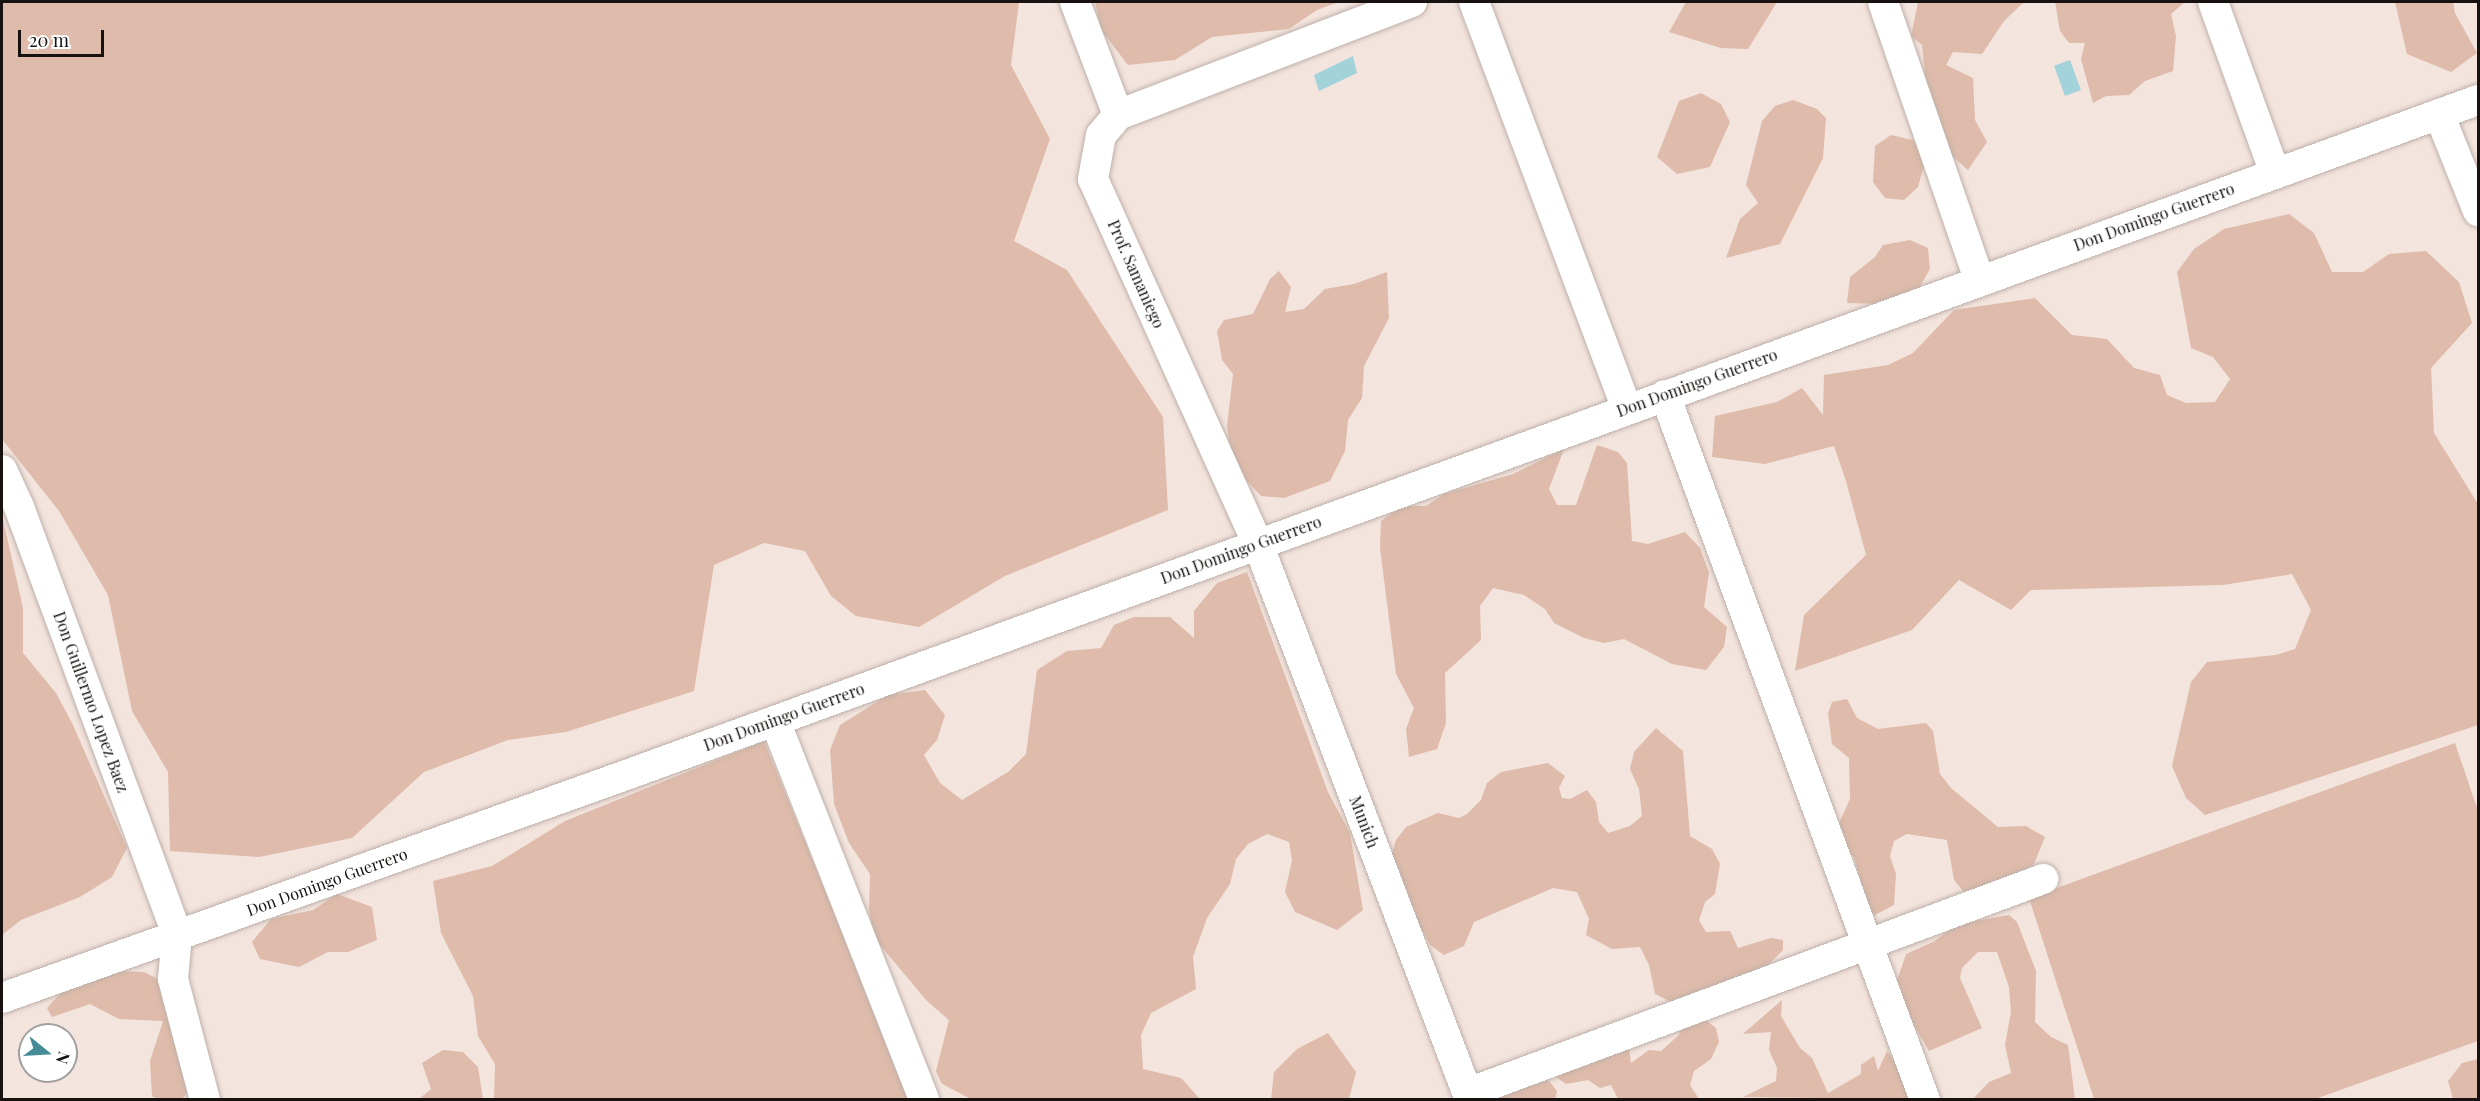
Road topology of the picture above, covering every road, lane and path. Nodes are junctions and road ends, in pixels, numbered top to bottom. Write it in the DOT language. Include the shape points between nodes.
graph roads {
  1 [pos="1075,2"];
  2 [pos="1412,2"];
  3 [pos="1474,2"];
  4 [pos="1883,2"];
  5 [pos="2213,2"];
  6 [pos="2478,100"];
  7 [pos="2439,114"];
  8 [pos="1118,115"];
  9 [pos="2275,173"];
  10 [pos="2478,211"];
  11 [pos="1979,280"];
  12 [pos="1665,395"];
  13 [pos="1627,409"];
  14 [pos="2,470"];
  15 [pos="1258,544"];
  16 [pos="775,721"];
  17 [pos="2043,879"];
  18 [pos="177,935"];
  19 [pos="1869,944"];
  20 [pos="2,998"];
  21 [pos="1469,1096"];
  22 [pos="205,1100"];
  23 [pos="924,1100"];
  24 [pos="1925,1100"];
  1 -- 8 [label="street"];
  2 -- 8 [label="street"];
  3 -- 13 [label="street"];
  4 -- 11 [label="street"];
  5 -- 9 [label="street"];
  6 -- 7 [label="street, Don Domingo Guerrero"];
  7 -- 9 [label="street, Don Domingo Guerrero"];
  7 -- 10 [label="street"];
  8 -- 15 [label="street, Prof. Samaniego" via="1101,135 1093,179"];
  9 -- 11 [label="street, Don Domingo Guerrero"];
  11 -- 12 [label="street, Don Domingo Guerrero"];
  12 -- 13 [label="street, Don Domingo Guerrero"];
  12 -- 19 [label="street"];
  13 -- 15 [label="street, Don Domingo Guerrero"];
  14 -- 18 [label="street, Don Guillermo Lopez Baez"];
  15 -- 16 [label="street, Don Domingo Guerrero"];
  15 -- 21 [label="street, Munich"];
  16 -- 18 [label="street, Don Domingo Guerrero"];
  16 -- 23 [label="street"];
  17 -- 19 [label="street"];
  18 -- 20 [label="street, Don Domingo Guerrero"];
  18 -- 22 [label="street" via="173,978"];
  19 -- 21 [label="street"];
  19 -- 24 [label="street"];
}
